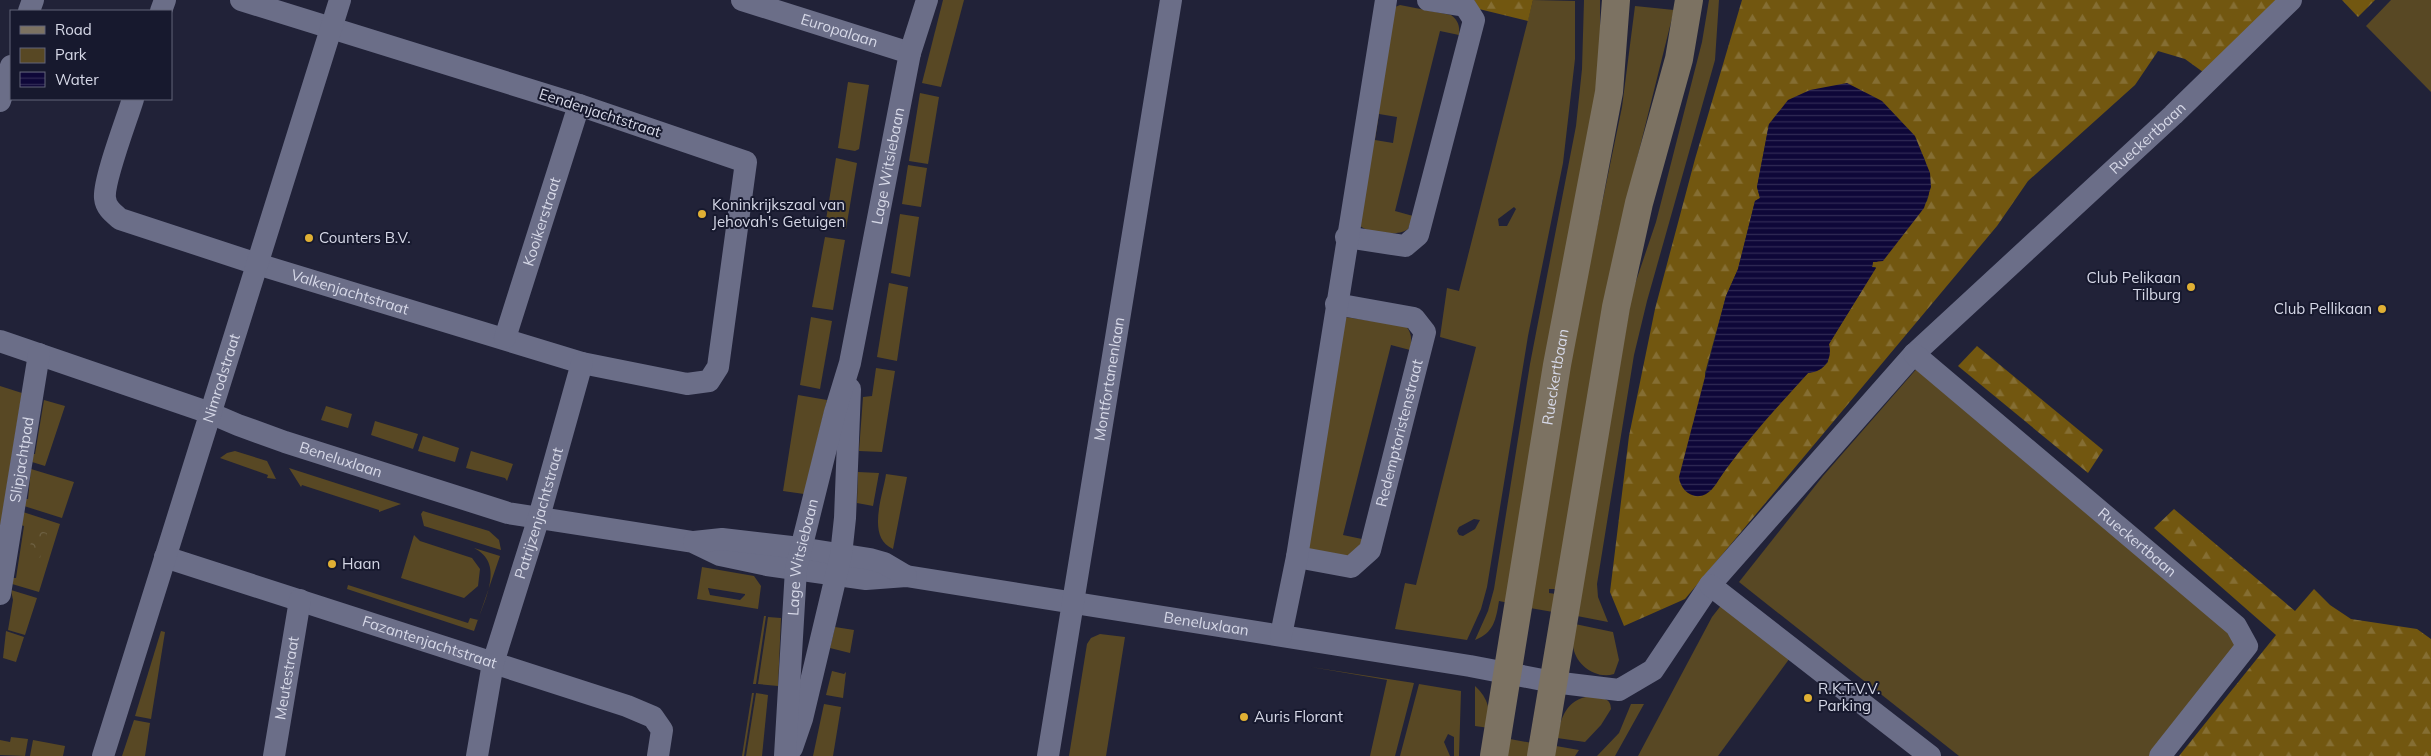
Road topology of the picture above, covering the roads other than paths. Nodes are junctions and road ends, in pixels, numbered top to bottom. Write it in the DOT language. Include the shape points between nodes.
graph roads {
  1 [pos="240,0"];
  2 [pos="340,0"];
  3 [pos="742,0"];
  4 [pos="927,0"];
  5 [pos="1170,0"];
  6 [pos="1386,0"];
  7 [pos="1428,0"];
  8 [pos="1616,0"];
  9 [pos="1689,0"];
  10 [pos="2291,0"];
  11 [pos="330,29"];
  12 [pos="910,53"];
  13 [pos="10,69"];
  14 [pos="133,100"];
  15 [pos="0,101"];
  16 [pos="579,106"];
  17 [pos="1346,237"];
  18 [pos="257,264"];
  19 [pos="1336,304"];
  20 [pos="505,338"];
  21 [pos="0,341"];
  22 [pos="39,354"];
  23 [pos="1914,354"];
  24 [pos="582,363"];
  25 [pos="850,363"];
  26 [pos="709,381"];
  27 [pos="210,413"];
  28 [pos="539,517"];
  29 [pos="165,557"];
  30 [pos="1297,557"];
  31 [pos="798,558"];
  32 [pos="839,565"];
  33 [pos="1710,585"];
  34 [pos="0,594"];
  35 [pos="300,600"];
  36 [pos="1072,602"];
  37 [pos="1281,635"];
  38 [pos="493,663"];
  39 [pos="1507,673"];
  40 [pos="1553,682"];
  41 [pos="103,756"];
  42 [pos="274,756"];
  43 [pos="477,756"];
  44 [pos="658,756"];
  45 [pos="785,756"];
  46 [pos="790,756"];
  47 [pos="1048,756"];
  48 [pos="1494,756"];
  49 [pos="1541,756"];
  50 [pos="1930,756"];
  51 [pos="2160,756"];
  1 -- 11 [label="street, Eendenjachtstraat"];
  2 -- 11 [label="street, Nimrodstraat"];
  3 -- 12 [label="street, Europalaan"];
  4 -- 12 [label="street, Lage Witsiebaan"];
  5 -- 36 [label="street, Montfortanenlaan"];
  6 -- 17 [label="street"];
  7 -- 17 [label="street" via="1465,6 1474,20 1418,235 1405,246"];
  8 -- 39 [label="main road, Rueckertbaan" via="1609,92 1557,365"];
  9 -- 40 [label="main road" via="1679,59 1639,203 1616,307"];
  10 -- 23 [label="street, Rueckertbaan" via="2166,122"];
  11 -- 16 [label="street, Eendenjachtstraat"];
  11 -- 18 [label="street, Nimrodstraat"];
  12 -- 25 [label="street, Lage Witsiebaan"];
  13 -- 15 [label="street"];
  14 -- 18 [label="street, Valkenjachtstraat" via="107,183 105,197 109,211 120,219"];
  16 -- 20 [label="street, Kooikerstraat"];
  16 -- 26 [label="street, Eendenjachtstraat" via="746,162 718,367"];
  17 -- 19 [label="street"];
  18 -- 20 [label="street, Valkenjachtstraat"];
  18 -- 27 [label="street, Nimrodstraat"];
  19 -- 30 [label="street"];
  19 -- 30 [label="street, Redemptoristenstraat" via="1414,318 1425,332 1370,550 1351,567"];
  20 -- 24 [label="street, Valkenjachtstraat"];
  21 -- 22 [label="street, Beneluxlaan"];
  22 -- 27 [label="street, Beneluxlaan"];
  22 -- 34 [label="street, Slipjachtpad"];
  23 -- 33 [label="street, Rueckertbaan"];
  23 -- 51 [label="street, Rueckertbaan" via="2236,626 2247,646"];
  24 -- 26 [label="street, Valkenjachtstraat" via="687,384"];
  24 -- 28 [label="street, Patrijzenjachtstraat"];
  25 -- 31 [label="street, Lage Witsiebaan"];
  25 -- 32 [label="street, Lage Witsiebaan" via="846,518"];
  27 -- 28 [label="street, Beneluxlaan" via="238,426 420,486 508,513"];
  27 -- 29 [label="street, Nimrodstraat"];
  28 -- 31 [label="street, Beneluxlaan" via="693,542 722,539"];
  28 -- 38 [label="street, Patrijzenjachtstraat"];
  29 -- 35 [label="street, Fazantenjachtstraat"];
  29 -- 41 [label="street, Nimrodstraat"];
  30 -- 37 [label="street"];
  31 -- 32 [label="street, Beneluxlaan"];
  31 -- 45 [label="street, Lage Witsiebaan"];
  32 -- 36 [label="street, Beneluxlaan" via="884,563 906,576"];
  32 -- 46 [label="street, Lage Witsiebaan"];
  33 -- 40 [label="street, Rueckertbaan" via="1653,670 1619,690"];
  33 -- 50 [label="street"];
  35 -- 38 [label="street, Fazantenjachtstraat"];
  35 -- 42 [label="street, Meutestraat"];
  36 -- 37 [label="street, Beneluxlaan"];
  36 -- 47 [label="street, Montfortanenlaan"];
  37 -- 39 [label="street, Beneluxlaan"];
  38 -- 43 [label="street, Patrijzenjachtstraat"];
  38 -- 44 [label="street, Fazantenjachtstraat" via="653,717 662,730"];
  39 -- 40 [label="street, Rueckertbaan"];
  39 -- 48 [label="main road, Rueckertbaan"];
  40 -- 49 [label="main road"];
}
